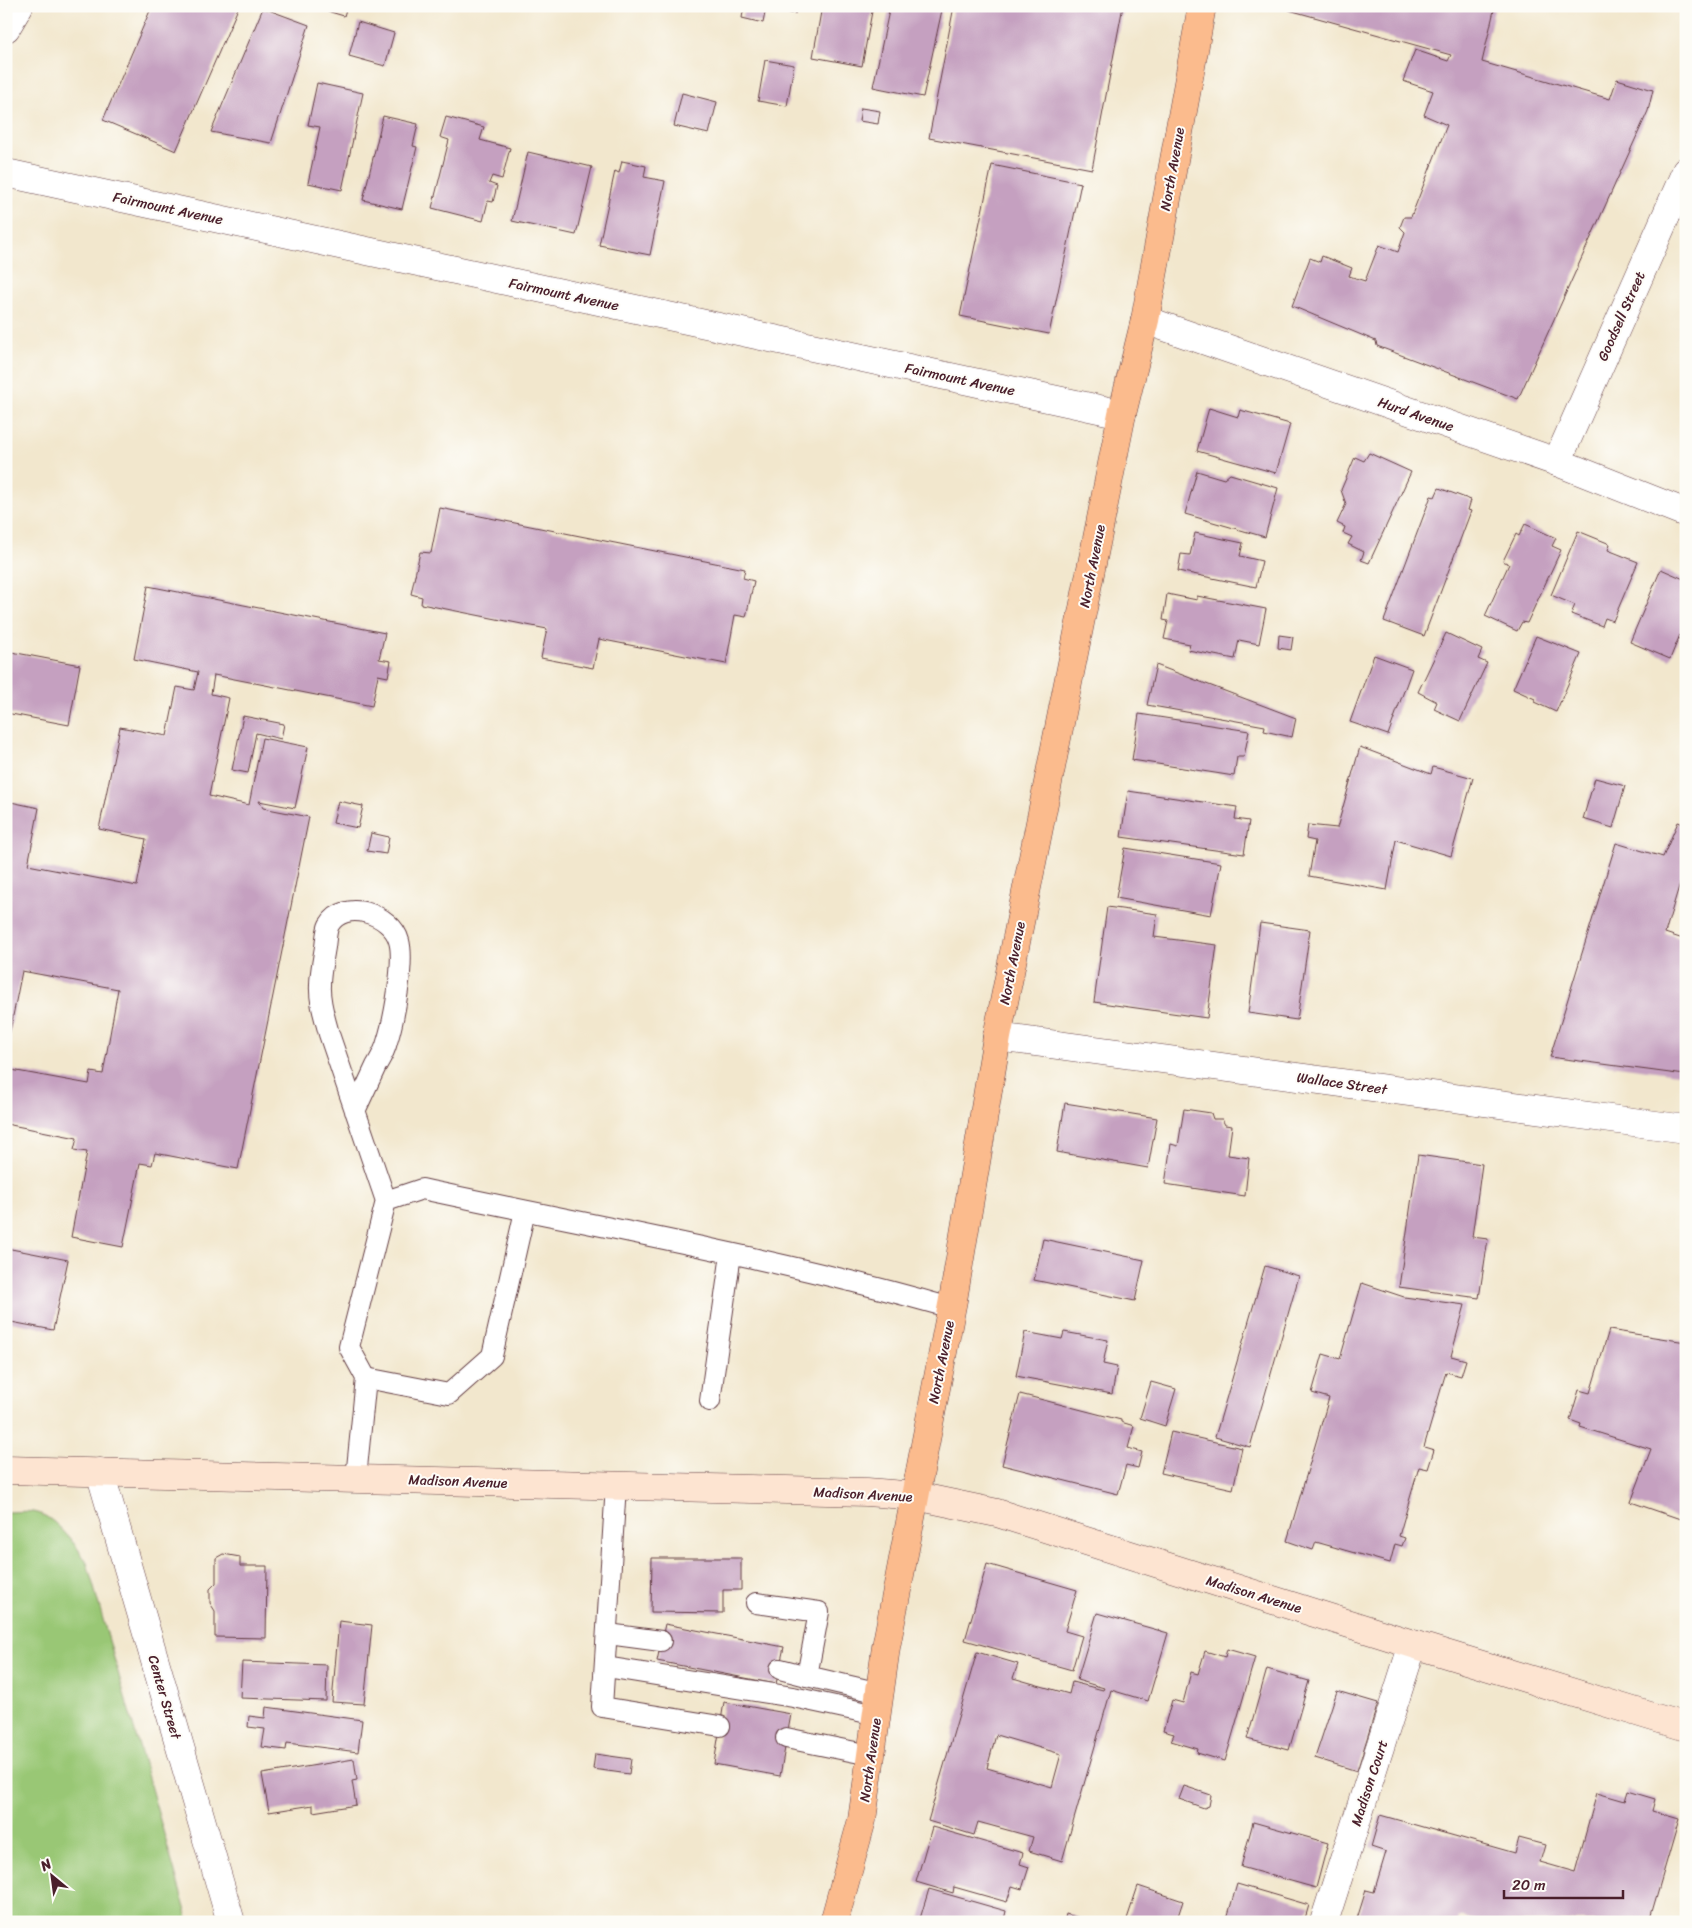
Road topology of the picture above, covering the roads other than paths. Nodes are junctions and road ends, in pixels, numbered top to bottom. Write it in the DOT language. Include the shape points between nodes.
graph roads {
  1 [pos="19,6"];
  2 [pos="1202,6"];
  3 [pos="6,28"];
  4 [pos="1686,170"];
  5 [pos="6,173"];
  6 [pos="1145,320"];
  7 [pos="1122,414"];
  8 [pos="1557,462"];
  9 [pos="1686,513"];
  10 [pos="997,1037"];
  11 [pos="355,1111"];
  12 [pos="1686,1129"];
  13 [pos="386,1202"];
  14 [pos="525,1211"];
  15 [pos="731,1254"];
  16 [pos="951,1308"];
  17 [pos="366,1378"];
  18 [pos="710,1400"];
  19 [pos="6,1470"];
  20 [pos="100,1472"];
  21 [pos="356,1478"];
  22 [pos="616,1485"];
  23 [pos="916,1496"];
  24 [pos="756,1603"];
  25 [pos="608,1634"];
  26 [pos="662,1641"];
  27 [pos="1413,1644"];
  28 [pos="606,1667"];
  29 [pos="780,1669"];
  30 [pos="807,1676"];
  31 [pos="878,1704"];
  32 [pos="720,1726"];
  33 [pos="1686,1727"];
  34 [pos="786,1738"];
  35 [pos="870,1754"];
  36 [pos="231,1922"];
  37 [pos="834,1922"];
  38 [pos="1324,1922"];
  1 -- 3 [label="street"];
  2 -- 6 [label="main road, North Avenue"];
  4 -- 8 [label="street, Goodsell Street"];
  5 -- 7 [label="street, Fairmount Avenue"];
  6 -- 7 [label="main road, North Avenue"];
  6 -- 8 [label="street, Hurd Avenue"];
  7 -- 10 [label="main road, North Avenue"];
  8 -- 9 [label="street, Hurd Avenue"];
  10 -- 12 [label="street, Wallace Street"];
  10 -- 16 [label="main road, North Avenue"];
  11 -- 11 [label="lane" via="329,1034 320,985 328,927 342,913 353,912 384,920 398,938 400,948 398,983 387,1044"];
  11 -- 13 [label="lane"];
  13 -- 14 [label="lane" via="422,1189"];
  13 -- 17 [label="lane" via="349,1347"];
  14 -- 15 [label="lane"];
  14 -- 17 [label="lane" via="492,1356 449,1394"];
  15 -- 16 [label="lane" via="889,1290"];
  15 -- 18 [label="lane"];
  16 -- 23 [label="main road, North Avenue"];
  17 -- 21 [label="lane"];
  19 -- 20 [label="main road, Madison Avenue"];
  20 -- 21 [label="main road, Madison Avenue"];
  20 -- 36 [label="street, Center Street"];
  21 -- 22 [label="main road, Madison Avenue"];
  22 -- 23 [label="main road, Madison Avenue"];
  22 -- 25 [label="lane"];
  23 -- 27 [label="main road, Madison Avenue" via="996,1513"];
  23 -- 31 [label="main road, North Avenue"];
  24 -- 30 [label="lane" via="819,1612"];
  25 -- 26 [label="lane"];
  25 -- 28 [label="lane"];
  27 -- 33 [label="main road, Madison Avenue"];
  27 -- 38 [label="street, Madison Court"];
  28 -- 31 [label="lane" via="794,1697"];
  28 -- 32 [label="lane" via="602,1707"];
  29 -- 30 [label="lane"];
  30 -- 31 [label="lane"];
  31 -- 35 [label="main road, North Avenue"];
  34 -- 35 [label="lane"];
  35 -- 37 [label="main road, North Avenue" via="862,1820"];
}
